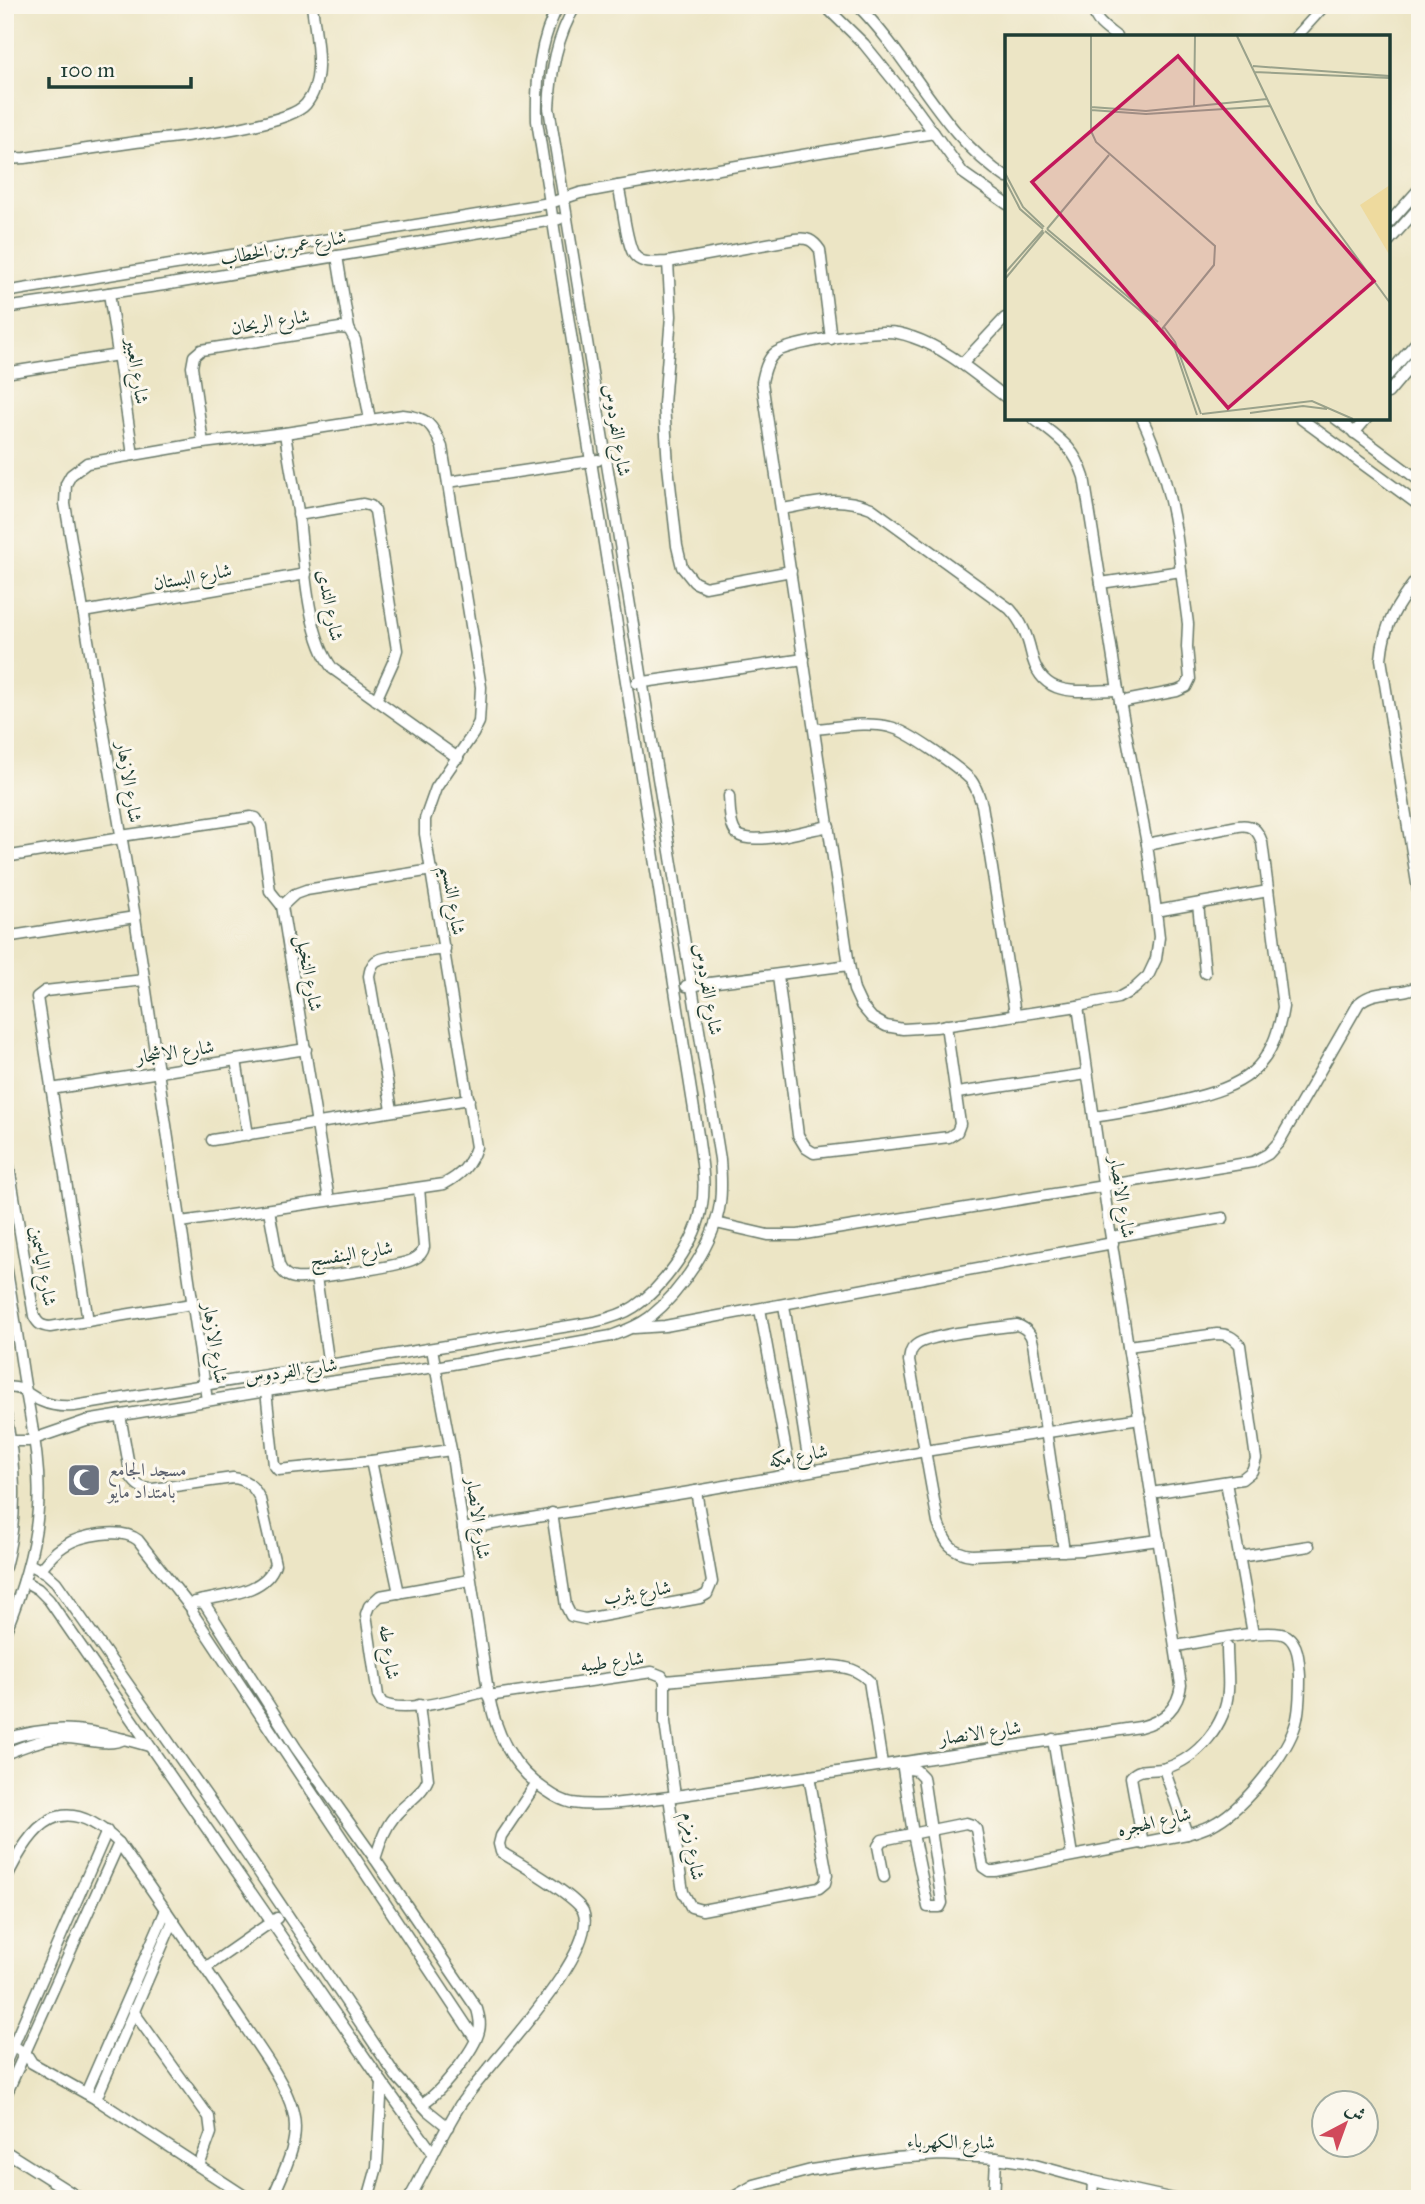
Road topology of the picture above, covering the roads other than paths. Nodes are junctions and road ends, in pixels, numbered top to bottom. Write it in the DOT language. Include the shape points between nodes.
graph roads {
  1 [pos="312,5"];
  2 [pos="559,5"];
  3 [pos="576,5"];
  4 [pos="824,5"];
  5 [pos="1094,5"];
  6 [pos="1325,5"];
  7 [pos="859,6"];
  8 [pos="1115,35"];
  9 [pos="1298,35"];
  10 [pos="934,133"];
  11 [pos="5,159"];
  12 [pos="1004,171"];
  13 [pos="618,186"];
  14 [pos="1420,188"];
  15 [pos="563,199"];
  16 [pos="550,203"];
  17 [pos="1005,203"];
  18 [pos="1420,206"];
  19 [pos="566,218"];
  20 [pos="553,220"];
  21 [pos="1390,222"];
  22 [pos="1390,240"];
  23 [pos="337,256"];
  24 [pos="213,259"];
  25 [pos="668,262"];
  26 [pos="217,276"];
  27 [pos="5,292"];
  28 [pos="109,293"];
  29 [pos="5,308"];
  30 [pos="1005,318"];
  31 [pos="349,329"];
  32 [pos="1420,338"];
  33 [pos="831,339"];
  34 [pos="118,355"];
  35 [pos="1414,360"];
  36 [pos="962,364"];
  37 [pos="5,373"];
  38 [pos="592,374"];
  39 [pos="1390,374"];
  40 [pos="578,377"];
  41 [pos="1390,390"];
  42 [pos="1005,396"];
  43 [pos="370,420"];
  44 [pos="1035,420"];
  45 [pos="1143,420"];
  46 [pos="1303,420"];
  47 [pos="1365,420"];
  48 [pos="1343,421"];
  49 [pos="285,433"];
  50 [pos="1354,433"];
  51 [pos="203,443"];
  52 [pos="133,455"];
  53 [pos="605,459"];
  54 [pos="592,461"];
  55 [pos="1420,481"];
  56 [pos="448,482"];
  57 [pos="1420,506"];
  58 [pos="782,509"];
  59 [pos="298,515"];
  60 [pos="791,570"];
  61 [pos="1181,571"];
  62 [pos="306,575"];
  63 [pos="1420,575"];
  64 [pos="1101,583"];
  65 [pos="83,612"];
  66 [pos="804,659"];
  67 [pos="641,683"];
  68 [pos="628,685"];
  69 [pos="1118,690"];
  70 [pos="376,700"];
  71 [pos="1120,702"];
  72 [pos="815,729"];
  73 [pos="458,758"];
  74 [pos="729,796"];
  75 [pos="830,825"];
  76 [pos="121,837"];
  77 [pos="1147,844"];
  78 [pos="5,857"];
  79 [pos="432,870"];
  80 [pos="1268,891"];
  81 [pos="1420,902"];
  82 [pos="1198,904"];
  83 [pos="282,906"];
  84 [pos="1156,911"];
  85 [pos="135,917"];
  86 [pos="5,937"];
  87 [pos="444,949"];
  88 [pos="849,965"];
  89 [pos="1205,973"];
  90 [pos="778,976"];
  91 [pos="144,979"];
  92 [pos="691,985"];
  93 [pos="1420,985"];
  94 [pos="676,988"];
  95 [pos="1078,1006"];
  96 [pos="1015,1014"];
  97 [pos="946,1025"];
  98 [pos="306,1049"];
  99 [pos="236,1060"];
  100 [pos="158,1071"];
  101 [pos="1087,1074"];
  102 [pos="51,1089"];
  103 [pos="957,1093"];
  104 [pos="469,1099"];
  105 [pos="392,1110"];
  106 [pos="1094,1117"];
  107 [pos="317,1123"];
  108 [pos="248,1135"];
  109 [pos="212,1140"];
  110 [pos="5,1143"];
  111 [pos="1104,1187"];
  112 [pos="419,1188"];
  113 [pos="329,1200"];
  114 [pos="16,1207"];
  115 [pos="270,1210"];
  116 [pos="5,1218"];
  117 [pos="1223,1218"];
  118 [pos="181,1222"];
  119 [pos="716,1223"];
  120 [pos="1113,1240"];
  121 [pos="5,1260"];
  122 [pos="316,1277"];
  123 [pos="192,1304"];
  124 [pos="784,1305"];
  125 [pos="760,1309"];
  126 [pos="88,1321"];
  127 [pos="631,1328"];
  128 [pos="1128,1346"];
  129 [pos="432,1349"];
  130 [pos="329,1366"];
  131 [pos="435,1367"];
  132 [pos="205,1386"];
  133 [pos="5,1388"];
  134 [pos="26,1391"];
  135 [pos="266,1391"];
  136 [pos="207,1400"];
  137 [pos="5,1410"];
  138 [pos="120,1415"];
  139 [pos="1140,1418"];
  140 [pos="1046,1434"];
  141 [pos="8,1437"];
  142 [pos="35,1439"];
  143 [pos="451,1450"];
  144 [pos="925,1451"];
  145 [pos="371,1461"];
  146 [pos="810,1470"];
  147 [pos="790,1474"];
  148 [pos="1226,1482"];
  149 [pos="696,1491"];
  150 [pos="1151,1493"];
  151 [pos="552,1513"];
  152 [pos="463,1529"];
  153 [pos="1159,1540"];
  154 [pos="1309,1546"];
  155 [pos="1064,1551"];
  156 [pos="1239,1557"];
  157 [pos="29,1564"];
  158 [pos="5,1567"];
  159 [pos="40,1570"];
  160 [pos="470,1580"];
  161 [pos="24,1581"];
  162 [pos="399,1593"];
  163 [pos="195,1605"];
  164 [pos="5,1633"];
  165 [pos="1253,1634"];
  166 [pos="1176,1646"];
  167 [pos="1227,1647"];
  168 [pos="665,1681"];
  169 [pos="488,1694"];
  170 [pos="419,1705"];
  171 [pos="124,1739"];
  172 [pos="1053,1739"];
  173 [pos="5,1740"];
  174 [pos="149,1746"];
  175 [pos="5,1754"];
  176 [pos="883,1764"];
  177 [pos="902,1765"];
  178 [pos="1164,1769"];
  179 [pos="809,1776"];
  180 [pos="536,1784"];
  181 [pos="672,1796"];
  182 [pos="931,1829"];
  183 [pos="107,1831"];
  184 [pos="913,1834"];
  185 [pos="1187,1835"];
  186 [pos="119,1843"];
  187 [pos="1143,1843"];
  188 [pos="1072,1855"];
  189 [pos="375,1859"];
  190 [pos="884,1877"];
  191 [pos="5,1881"];
  192 [pos="166,1910"];
  193 [pos="285,1913"];
  194 [pos="173,1921"];
  195 [pos="272,1922"];
  196 [pos="316,1960"];
  197 [pos="205,1968"];
  198 [pos="303,1968"];
  199 [pos="133,2011"];
  200 [pos="476,2040"];
  201 [pos="9,2043"];
  202 [pos="22,2058"];
  203 [pos="6,2059"];
  204 [pos="382,2082"];
  205 [pos="91,2096"];
  206 [pos="5,2097"];
  207 [pos="421,2104"];
  208 [pos="448,2127"];
  209 [pos="5,2151"];
  210 [pos="433,2153"];
  211 [pos="996,2158"];
  212 [pos="199,2166"];
  213 [pos="1093,2181"];
  214 [pos="81,2199"];
  215 [pos="249,2199"];
  216 [pos="272,2199"];
  217 [pos="368,2199"];
  218 [pos="409,2199"];
  219 [pos="730,2199"];
  220 [pos="994,2199"];
  221 [pos="1092,2199"];
  222 [pos="1174,2199"];
  1 -- 11 [label="street" via="319,75 306,105 290,115 243,127"];
  2 -- 16 [label="street, شارع الفردوس" via="537,79 537,121"];
  3 -- 15 [label="street, شارع الفردوس" via="561,33 548,108"];
  4 -- 10 [label="street" via="864,44"];
  5 -- 8 [label="street" via="1098,23"];
  6 -- 9 [label="street"];
  7 -- 12 [label="street" via="950,126 978,157"];
  10 -- 13 [label="street, شارع عمر بن الخطاب"];
  10 -- 17 [label="street" via="963,173"];
  13 -- 15 [label="street, شارع عمر بن الخطاب"];
  13 -- 25 [label="street" via="635,257 649,263"];
  14 -- 21 [label="street"];
  15 -- 16 [label="street, شارع عمر بن الخطاب"];
  15 -- 19 [label="street, شارع الفردوس"];
  16 -- 20 [label="street, شارع الفردوس"];
  16 -- 24 [label="street, شارع عمر بن الخطاب"];
  18 -- 22 [label="street"];
  19 -- 20 [label="street, شارع عمر بن الخطاب"];
  19 -- 38 [label="street, شارع الفردوس"];
  20 -- 23 [label="street, شارع عمر بن الخطاب"];
  20 -- 40 [label="street, شارع الفردوس"];
  23 -- 26 [label="street, شارع عمر بن الخطاب"];
  23 -- 31 [label="street"];
  24 -- 26 [label="street"];
  24 -- 27 [label="street, شارع عمر بن الخطاب"];
  25 -- 33 [label="street" via="811,240 820,250"];
  25 -- 60 [label="street" via="671,316 665,416 682,567 705,587"];
  26 -- 28 [label="street, شارع عمر بن الخطاب"];
  28 -- 29 [label="street, شارع عمر بن الخطاب"];
  28 -- 34 [label="street, شارع العبير"];
  30 -- 36 [label="street"];
  31 -- 43 [label="street"];
  31 -- 51 [label="street, شارع الريحان" via="201,351 194,356"];
  32 -- 35 [label="street"];
  33 -- 36 [label="street" via="888,331 930,344"];
  33 -- 58 [label="street" via="775,353 764,372"];
  34 -- 37 [label="street"];
  34 -- 52 [label="street, شارع العبير"];
  35 -- 39 [label="street"];
  35 -- 41 [label="street"];
  36 -- 42 [label="street"];
  38 -- 40 [label="street"];
  38 -- 53 [label="street, شارع الفردوس"];
  40 -- 54 [label="street, شارع الفردوس"];
  43 -- 49 [label="street, شارع الازهار"];
  43 -- 56 [label="street, شارع النسيم" via="403,415 425,420 442,447"];
  44 -- 64 [label="street" via="1078,459"];
  45 -- 61 [label="street" via="1159,460 1176,527"];
  46 -- 57 [label="street"];
  47 -- 50 [label="street"];
  48 -- 50 [label="street"];
  49 -- 51 [label="street, شارع الازهار"];
  49 -- 59 [label="street, شارع الندى"];
  50 -- 55 [label="street"];
  51 -- 52 [label="street, شارع الازهار"];
  52 -- 65 [label="street, شارع الازهار" via="87,463 66,484 65,504"];
  53 -- 54 [label="street"];
  53 -- 67 [label="street, شارع الفردوس"];
  54 -- 56 [label="street"];
  54 -- 68 [label="street, شارع الفردوس"];
  56 -- 73 [label="street, شارع النسيم" via="481,687 479,722"];
  58 -- 60 [label="street"];
  58 -- 69 [label="street" via="837,500 871,508 1010,609 1024,628 1039,676 1049,685"];
  59 -- 62 [label="street, شارع الندى"];
  59 -- 70 [label="street" via="363,504 375,511 397,650"];
  60 -- 66 [label="street"];
  61 -- 64 [label="street"];
  61 -- 71 [label="street" via="1190,679 1177,691"];
  62 -- 65 [label="street, شارع البستان"];
  62 -- 70 [label="street, شارع الندى" via="324,658"];
  63 -- 81 [label="street" via="1389,622 1381,659"];
  64 -- 69 [label="street"];
  65 -- 76 [label="street, شارع الازهار"];
  66 -- 67 [label="street"];
  66 -- 72 [label="street"];
  67 -- 68 [label="street"];
  67 -- 92 [label="street, شارع الفردوس"];
  68 -- 94 [label="street, شارع الفردوس"];
  69 -- 71 [label="street"];
  70 -- 73 [label="street, شارع الندى"];
  71 -- 77 [label="street"];
  72 -- 75 [label="street"];
  72 -- 96 [label="street" via="893,727 971,781 982,805"];
  73 -- 79 [label="street, شارع النسيم" via="436,788 425,819"];
  74 -- 75 [label="street" via="733,826 745,837 758,839"];
  75 -- 88 [label="street"];
  76 -- 78 [label="street"];
  76 -- 83 [label="street, شارع النخيل" via="256,818 270,891"];
  76 -- 85 [label="street, شارع الازهار"];
  77 -- 80 [label="street" via="1254,827 1262,842"];
  77 -- 84 [label="street"];
  79 -- 83 [label="street" via="306,890"];
  79 -- 87 [label="street, شارع النسيم"];
  80 -- 82 [label="street"];
  80 -- 106 [label="street" via="1283,1007 1265,1059 1238,1083 1221,1091"];
  82 -- 84 [label="street"];
  82 -- 89 [label="street"];
  83 -- 98 [label="street, شارع النخيل"];
  84 -- 95 [label="street" via="1159,937 1148,976 1118,998"];
  85 -- 86 [label="street"];
  85 -- 91 [label="street, شارع الازهار"];
  87 -- 104 [label="street, شارع النسيم"];
  87 -- 105 [label="street" via="383,959 370,970"];
  88 -- 90 [label="street"];
  88 -- 97 [label="street" via="854,990 872,1018 903,1028"];
  90 -- 92 [label="street"];
  90 -- 103 [label="street" via="799,1135 806,1148 825,1153 948,1137 960,1124"];
  91 -- 100 [label="street, شارع الازهار"];
  91 -- 102 [label="street" via="45,991 37,997"];
  92 -- 94 [label="street"];
  92 -- 119 [label="street, شارع الفردوس" via="720,1159"];
  93 -- 111 [label="street" via="1375,993 1359,1003 1279,1142 1261,1159"];
  94 -- 129 [label="street, شارع الفردوس" via="703,1189 699,1221 676,1262 646,1298 620,1315 547,1332"];
  95 -- 96 [label="street"];
  95 -- 101 [label="street, شارع الانصار"];
  96 -- 97 [label="street"];
  97 -- 103 [label="street"];
  98 -- 99 [label="street, شارع الاشجار"];
  98 -- 107 [label="street, شارع النخيل"];
  99 -- 100 [label="street, شارع الاشجار"];
  99 -- 108 [label="street"];
  100 -- 102 [label="street, شارع الاشجار"];
  100 -- 118 [label="street, شارع الازهار"];
  101 -- 103 [label="street"];
  101 -- 106 [label="street, شارع الانصار"];
  102 -- 126 [label="street"];
  104 -- 105 [label="street"];
  104 -- 112 [label="street, شارع النسيم" via="476,1147 472,1159 457,1177"];
  105 -- 107 [label="street"];
  106 -- 111 [label="street, شارع الانصار"];
  107 -- 108 [label="street"];
  107 -- 113 [label="street, شارع النخيل"];
  108 -- 109 [label="street"];
  110 -- 114 [label="street, شارع الياسمين"];
  111 -- 119 [label="street" via="798,1235 768,1235"];
  111 -- 120 [label="street, شارع الانصار"];
  112 -- 113 [label="street, شارع النسيم"];
  112 -- 122 [label="street, شارع البنفسج" via="423,1252 392,1265"];
  113 -- 115 [label="street, شارع النسيم"];
  114 -- 116 [label="street"];
  114 -- 126 [label="street, شارع الياسمين" via="37,1322 50,1327"];
  115 -- 118 [label="street, شارع النسيم"];
  115 -- 122 [label="street, شارع البنفسج" via="281,1270 295,1278"];
  117 -- 120 [label="street"];
  118 -- 123 [label="street, شارع الازهار"];
  119 -- 127 [label="street, شارع الفردوس" via="682,1283 649,1317"];
  120 -- 124 [label="street"];
  120 -- 128 [label="street, شارع الانصار"];
  121 -- 134 [label="street"];
  122 -- 130 [label="street"];
  123 -- 126 [label="street, شارع الياسمين"];
  123 -- 132 [label="street, شارع الازهار"];
  124 -- 125 [label="street"];
  124 -- 146 [label="street"];
  125 -- 127 [label="street"];
  125 -- 147 [label="street"];
  127 -- 131 [label="street, شارع الفردوس" via="587,1341"];
  128 -- 139 [label="street, شارع الانصار"];
  128 -- 148 [label="street" via="1217,1334 1234,1338 1240,1345 1256,1460 1242,1479"];
  129 -- 130 [label="street, شارع الفردوس"];
  129 -- 131 [label="street, شارع الانصار"];
  130 -- 132 [label="street, شارع الفردوس"];
  131 -- 135 [label="street, شارع الفردوس"];
  131 -- 143 [label="street, شارع الانصار"];
  132 -- 134 [label="street, شارع الفردوس" via="62,1407 42,1402"];
  132 -- 136 [label="street, شارع الازهار"];
  133 -- 134 [label="street, شارع الفردوس"];
  134 -- 142 [label="street"];
  135 -- 136 [label="street, شارع الفردوس"];
  135 -- 145 [label="street" via="278,1469"];
  136 -- 138 [label="street, شارع الفردوس"];
  137 -- 141 [label="street"];
  138 -- 142 [label="street, شارع الفردوس" via="73,1424"];
  138 -- 163 [label="street" via="135,1484 153,1489 242,1479 260,1499 275,1564 272,1574 256,1587"];
  139 -- 140 [label="street, شارع مكه"];
  139 -- 150 [label="street, شارع الانصار"];
  140 -- 144 [label="street, شارع مكه"];
  140 -- 144 [label="street" via="1032,1336 1017,1325 932,1338 910,1352"];
  140 -- 155 [label="street"];
  141 -- 142 [label="street, شارع الفردوس" via="23,1442"];
  141 -- 158 [label="street" via="14,1512"];
  142 -- 157 [label="street" via="38,1508"];
  143 -- 145 [label="street"];
  143 -- 152 [label="street, شارع الانصار"];
  144 -- 146 [label="street, شارع مكه"];
  144 -- 155 [label="street" via="938,1523 955,1551 972,1555"];
  145 -- 162 [label="street"];
  146 -- 147 [label="street, شارع مكه"];
  147 -- 149 [label="street, شارع مكه"];
  148 -- 150 [label="street"];
  148 -- 156 [label="street"];
  149 -- 151 [label="street, شارع مكه"];
  149 -- 151 [label="street, شارع يثرب" via="712,1582 707,1594 585,1619 571,1616 566,1606"];
  150 -- 153 [label="street, شارع الانصار"];
  151 -- 152 [label="street, شارع مكه"];
  152 -- 160 [label="street, شارع الانصار"];
  153 -- 155 [label="street"];
  153 -- 166 [label="street, شارع الانصار"];
  154 -- 156 [label="street"];
  156 -- 165 [label="street"];
  157 -- 159 [label="street"];
  157 -- 161 [label="street"];
  159 -- 163 [label="street" via="68,1543 128,1533"];
  159 -- 193 [label="street" via="57,1582"];
  160 -- 162 [label="street, شارع طه"];
  160 -- 169 [label="street, شارع الانصار"];
  161 -- 164 [label="street"];
  161 -- 174 [label="street" via="49,1600"];
  162 -- 170 [label="street, شارع طه" via="380,1596 366,1614 379,1696 388,1706"];
  163 -- 189 [label="street" via="206,1606 296,1748"];
  163 -- 200 [label="street" via="192,1612"];
  165 -- 166 [label="street, شارع الهجره"];
  165 -- 185 [label="street, شارع الهجره" via="1278,1633 1294,1644 1300,1678 1296,1723 1272,1767 1242,1801 1216,1823"];
  166 -- 172 [label="street, شارع الانصار" via="1180,1694 1162,1719 1140,1727"];
  167 -- 178 [label="street" via="1228,1694 1219,1722 1199,1749"];
  168 -- 169 [label="street, شارع طيبه" via="652,1672"];
  168 -- 176 [label="street" via="848,1668 869,1681"];
  168 -- 181 [label="street, شارع طيبه"];
  169 -- 170 [label="street, شارع طه"];
  169 -- 180 [label="street, شارع الانصار" via="502,1742"];
  170 -- 189 [label="street" via="428,1779 392,1819"];
  171 -- 173 [label="street" via="69,1729"];
  171 -- 174 [label="street"];
  171 -- 175 [label="street" via="108,1743 59,1738"];
  172 -- 177 [label="street, شارع الانصار"];
  172 -- 188 [label="street"];
  174 -- 195 [label="street"];
  176 -- 177 [label="street, شارع الانصار"];
  176 -- 179 [label="street, شارع الانصار"];
  177 -- 182 [label="street" via="923,1777"];
  177 -- 184 [label="street"];
  178 -- 185 [label="street"];
  178 -- 187 [label="street" via="1139,1770 1131,1777"];
  179 -- 181 [label="street, شارع الانصار"];
  179 -- 181 [label="street, شارع زمزم" via="825,1883 819,1888 702,1910 686,1900"];
  180 -- 181 [label="street, شارع الانصار" via="569,1802"];
  180 -- 208 [label="street" via="501,1836 501,1852 579,1905 584,1931 554,1988 460,2105"];
  182 -- 184 [label="street"];
  182 -- 184 [label="street" via="940,1907 928,1907"];
  182 -- 188 [label="street, شارع الهجره" via="972,1825 981,1862 989,1871"];
  183 -- 186 [label="street"];
  183 -- 191 [label="street" via="78,1816 50,1819 22,1847"];
  183 -- 201 [label="street"];
  184 -- 190 [label="street" via="882,1840 878,1846"];
  185 -- 187 [label="street, شارع الهجره"];
  186 -- 192 [label="street"];
  186 -- 202 [label="street"];
  187 -- 188 [label="street, شارع الهجره"];
  189 -- 200 [label="street" via="477,2009"];
  192 -- 194 [label="street"];
  192 -- 205 [label="street"];
  193 -- 195 [label="street"];
  193 -- 196 [label="street"];
  194 -- 197 [label="street"];
  194 -- 199 [label="street"];
  195 -- 197 [label="street"];
  195 -- 198 [label="street"];
  196 -- 198 [label="street"];
  196 -- 207 [label="street" via="396,2076"];
  197 -- 216 [label="street" via="286,2093 293,2112 294,2140"];
  198 -- 204 [label="street"];
  199 -- 205 [label="street"];
  199 -- 212 [label="street" via="209,2117 211,2133"];
  200 -- 207 [label="street" via="439,2092"];
  201 -- 202 [label="street"];
  201 -- 203 [label="street"];
  202 -- 203 [label="street"];
  202 -- 205 [label="street"];
  202 -- 206 [label="street"];
  204 -- 210 [label="street"];
  204 -- 217 [label="street" via="377,2167"];
  205 -- 212 [label="street"];
  207 -- 208 [label="street"];
  208 -- 210 [label="street"];
  209 -- 214 [label="street"];
  210 -- 218 [label="street"];
  211 -- 213 [label="street, شارع الكهرباء"];
  211 -- 219 [label="street, شارع الكهرباء" via="941,2155 852,2162 754,2185"];
  211 -- 220 [label="street"];
  212 -- 215 [label="street"];
  213 -- 221 [label="street"];
  213 -- 222 [label="street, شارع الكهرباء"];
}
